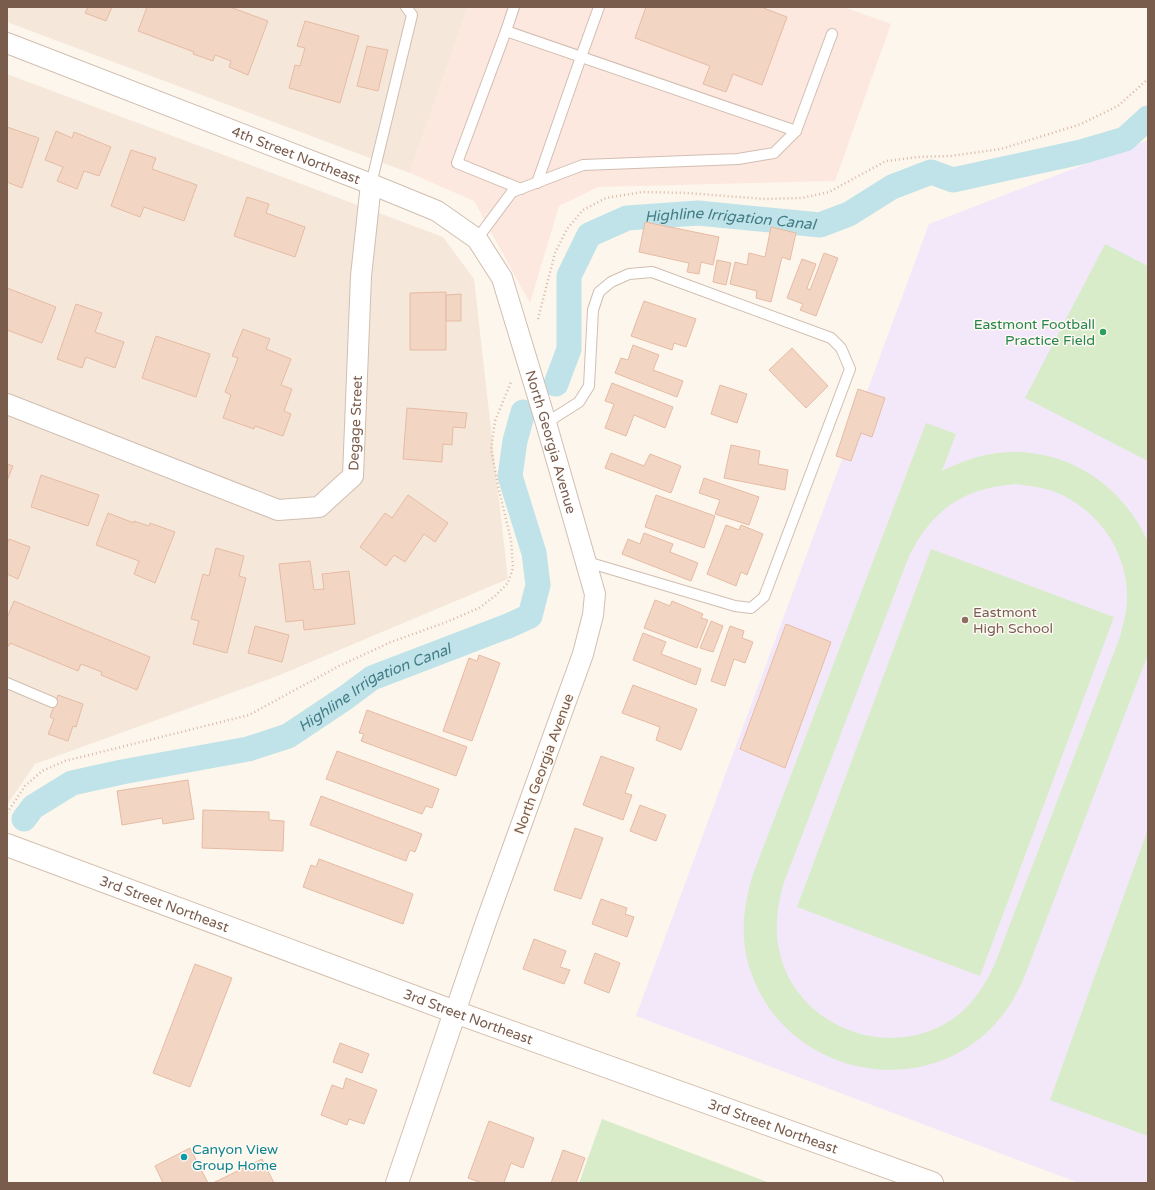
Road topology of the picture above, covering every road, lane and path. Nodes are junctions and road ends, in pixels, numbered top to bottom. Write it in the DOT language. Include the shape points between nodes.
graph roads {
  1 [pos="406,7"];
  2 [pos="514,7"];
  3 [pos="599,7"];
  4 [pos="506,30"];
  5 [pos="832,34"];
  6 [pos="7,43"];
  7 [pos="581,56"];
  8 [pos="796,130"];
  9 [pos="537,183"];
  10 [pos="371,184"];
  11 [pos="521,189"];
  12 [pos="476,239"];
  13 [pos="520,339"];
  14 [pos="7,404"];
  15 [pos="546,423"];
  16 [pos="587,562"];
  17 [pos="7,683"];
  18 [pos="52,702"];
  19 [pos="7,845"];
  20 [pos="455,1012"];
  21 [pos="397,1183"];
  22 [pos="932,1183"];
  1 -- 10 [label="lane" via="412,15"];
  2 -- 4 [label="lane"];
  3 -- 7 [label="lane"];
  4 -- 7 [label="lane"];
  4 -- 11 [label="lane" via="457,163"];
  5 -- 8 [label="lane"];
  6 -- 10 [label="street, 4th Street Northeast"];
  7 -- 8 [label="lane"];
  7 -- 9 [label="lane"];
  8 -- 9 [label="lane" via="774,153 738,159 583,165"];
  9 -- 11 [label="lane"];
  10 -- 12 [label="street, 4th Street Northeast" via="436,211"];
  10 -- 14 [label="street, Degage Street" via="361,276 353,476 319,507 278,510"];
  11 -- 12 [label="lane" via="512,192"];
  12 -- 13 [label="street, 4th Street Northeast" via="502,278"];
  13 -- 15 [label="street, North Georgia Avenue"];
  15 -- 16 [label="street, North Georgia Avenue"];
  15 -- 16 [label="lane" via="578,402 589,386 593,310 599,292 611,282 629,274 652,272 831,338 841,348 850,369 764,597 751,608 735,606"];
  16 -- 20 [label="street, North Georgia Avenue" via="595,594 584,654"];
  17 -- 18 [label="lane"];
  19 -- 20 [label="street, 3rd Street Northeast"];
  20 -- 21 [label="street, North Georgia Avenue"];
  20 -- 22 [label="street, 3rd Street Northeast"];
}
